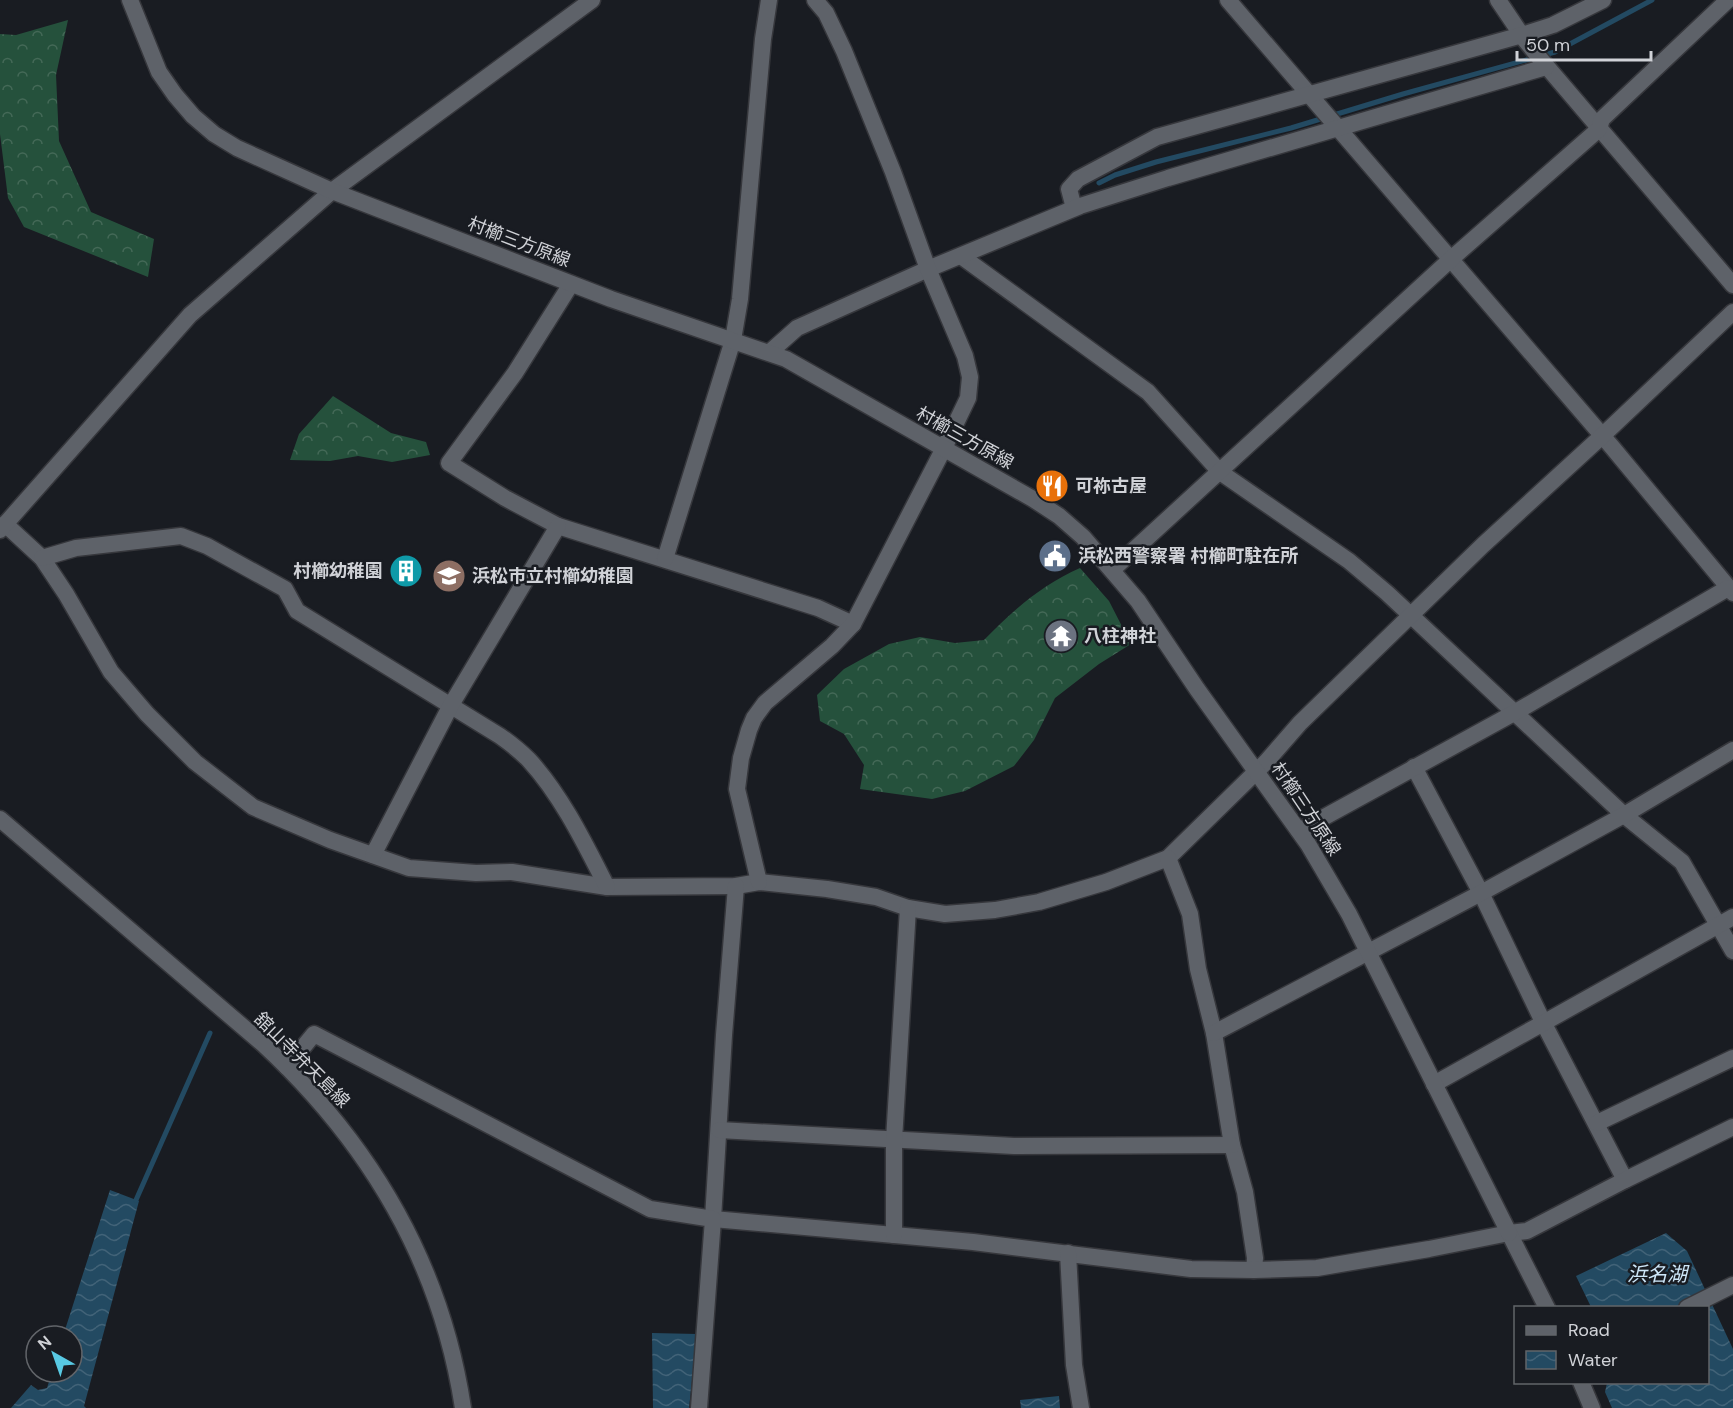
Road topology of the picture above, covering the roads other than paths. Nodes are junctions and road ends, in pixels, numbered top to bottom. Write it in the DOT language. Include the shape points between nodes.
graph roads {
  1 [pos="130,0"];
  2 [pos="592,0"];
  3 [pos="769,0"];
  4 [pos="815,0"];
  5 [pos="1228,0"];
  6 [pos="1498,0"];
  7 [pos="1602,0"];
  8 [pos="1728,0"];
  9 [pos="1523,38"];
  10 [pos="1544,64"];
  11 [pos="1313,98"];
  12 [pos="1337,126"];
  13 [pos="1599,129"];
  14 [pos="332,191"];
  15 [pos="1074,208"];
  16 [pos="961,256"];
  17 [pos="1451,259"];
  18 [pos="928,269"];
  19 [pos="571,284"];
  20 [pos="1733,285"];
  21 [pos="1733,312"];
  22 [pos="733,340"];
  23 [pos="770,352"];
  24 [pos="1602,436"];
  25 [pos="944,448"];
  26 [pos="1220,472"];
  27 [pos="558,526"];
  28 [pos="3,527"];
  29 [pos="42,558"];
  30 [pos="665,560"];
  31 [pos="1112,570"];
  32 [pos="1731,590"];
  33 [pos="1411,615"];
  34 [pos="853,624"];
  35 [pos="451,705"];
  36 [pos="1514,713"];
  37 [pos="1733,750"];
  38 [pos="1414,767"];
  39 [pos="1256,770"];
  40 [pos="1624,815"];
  41 [pos="0,819"];
  42 [pos="1299,831"];
  43 [pos="373,855"];
  44 [pos="1168,858"];
  45 [pos="759,882"];
  46 [pos="736,886"];
  47 [pos="607,887"];
  48 [pos="1481,893"];
  49 [pos="908,908"];
  50 [pos="1726,921"];
  51 [pos="1368,951"];
  52 [pos="1733,951"];
  53 [pos="1544,1024"];
  54 [pos="1214,1033"];
  55 [pos="1733,1058"];
  56 [pos="287,1067"];
  57 [pos="1434,1084"];
  58 [pos="1597,1123"];
  59 [pos="1733,1127"];
  60 [pos="719,1131"];
  61 [pos="894,1140"];
  62 [pos="1232,1145"];
  63 [pos="1625,1180"];
  64 [pos="713,1219"];
  65 [pos="1509,1233"];
  66 [pos="894,1234"];
  67 [pos="1068,1253"];
  68 [pos="1254,1270"];
  69 [pos="1732,1286"];
  70 [pos="1546,1306"];
  71 [pos="1691,1306"];
  72 [pos="1581,1384"];
  73 [pos="464,1408"];
  74 [pos="699,1408"];
  75 [pos="1081,1408"];
  76 [pos="1592,1408"];
  1 -- 14 [label="street, 村櫛三方原線" via="159,72 193,116 237,148"];
  2 -- 14 [label="street"];
  3 -- 22 [label="street"];
  4 -- 18 [label="street" via="826,13 844,51"];
  5 -- 11 [label="street"];
  6 -- 9 [label="street"];
  7 -- 9 [label="street"];
  8 -- 13 [label="street" via="1602,119"];
  9 -- 10 [label="street"];
  9 -- 11 [label="street"];
  10 -- 12 [label="street"];
  10 -- 13 [label="street"];
  11 -- 12 [label="street"];
  11 -- 15 [label="street" via="1157,137 1078,178 1069,189"];
  12 -- 15 [label="street"];
  12 -- 17 [label="street"];
  13 -- 17 [label="street"];
  13 -- 20 [label="street"];
  14 -- 19 [label="street, 村櫛三方原線"];
  14 -- 28 [label="street" via="190,315"];
  15 -- 16 [label="street"];
  16 -- 18 [label="street"];
  16 -- 26 [label="street" via="1148,392"];
  17 -- 24 [label="street"];
  17 -- 26 [label="street"];
  18 -- 23 [label="street" via="796,328"];
  18 -- 25 [label="street" via="970,376 968,398"];
  19 -- 22 [label="street, 村櫛三方原線"];
  19 -- 27 [label="street" via="515,373 449,462"];
  21 -- 24 [label="street"];
  22 -- 23 [label="street, 村櫛三方原線"];
  22 -- 30 [label="street"];
  23 -- 25 [label="street, 村櫛三方原線"];
  24 -- 32 [label="street"];
  24 -- 33 [label="street"];
  25 -- 31 [label="street, 村櫛三方原線" via="1059,516"];
  25 -- 34 [label="street"];
  26 -- 31 [label="street"];
  26 -- 33 [label="street" via="1349,561"];
  27 -- 30 [label="street"];
  27 -- 35 [label="street"];
  28 -- 29 [label="street"];
  29 -- 35 [label="street" via="76,548 181,536 285,589 297,611"];
  29 -- 43 [label="street" via="111,672 195,762 253,807"];
  30 -- 34 [label="street" via="818,608"];
  31 -- 39 [label="street, 村櫛三方原線" via="1149,615"];
  32 -- 36 [label="street"];
  33 -- 36 [label="street"];
  33 -- 39 [label="street"];
  34 -- 45 [label="street" via="765,703 749,729 737,789"];
  35 -- 43 [label="street"];
  35 -- 47 [label="street" via="527,758 586,845"];
  36 -- 38 [label="street"];
  36 -- 40 [label="street"];
  37 -- 40 [label="street"];
  38 -- 42 [label="street"];
  38 -- 48 [label="street"];
  39 -- 42 [label="street, 村櫛三方原線"];
  39 -- 44 [label="street"];
  40 -- 48 [label="street"];
  40 -- 50 [label="street" via="1682,862"];
  41 -- 56 [label="street, 舘山寺弁天島線"];
  42 -- 51 [label="street, 村櫛三方原線"];
  43 -- 47 [label="street" via="409,868 512,872"];
  44 -- 49 [label="street" via="1038,902 945,914"];
  44 -- 54 [label="street" via="1190,914 1198,969"];
  45 -- 46 [label="street"];
  45 -- 49 [label="street" via="827,888 876,897"];
  46 -- 47 [label="street"];
  46 -- 60 [label="street"];
  48 -- 51 [label="street"];
  48 -- 53 [label="street"];
  49 -- 61 [label="street"];
  50 -- 52 [label="street"];
  50 -- 53 [label="street"];
  51 -- 54 [label="street"];
  51 -- 57 [label="street, 村櫛三方原線"];
  53 -- 57 [label="street"];
  53 -- 58 [label="street"];
  54 -- 62 [label="street"];
  55 -- 58 [label="street"];
  56 -- 64 [label="street" via="314,1034 650,1209"];
  56 -- 73 [label="street, 舘山寺弁天島線" via="345,1131 413,1242 444,1323"];
  57 -- 65 [label="street, 村櫛三方原線"];
  58 -- 63 [label="street"];
  59 -- 63 [label="street"];
  60 -- 61 [label="street"];
  60 -- 64 [label="street"];
  61 -- 62 [label="street" via="1014,1146"];
  61 -- 66 [label="street"];
  62 -- 68 [label="street" via="1245,1192"];
  63 -- 65 [label="street" via="1527,1231"];
  64 -- 66 [label="street"];
  64 -- 74 [label="street"];
  65 -- 68 [label="street" via="1317,1268"];
  65 -- 70 [label="street, 村櫛三方原線"];
  66 -- 67 [label="street"];
  67 -- 68 [label="street" via="1191,1269"];
  67 -- 75 [label="street" via="1074,1365"];
  69 -- 71 [label="street"];
  72 -- 76 [label="street"];
}
